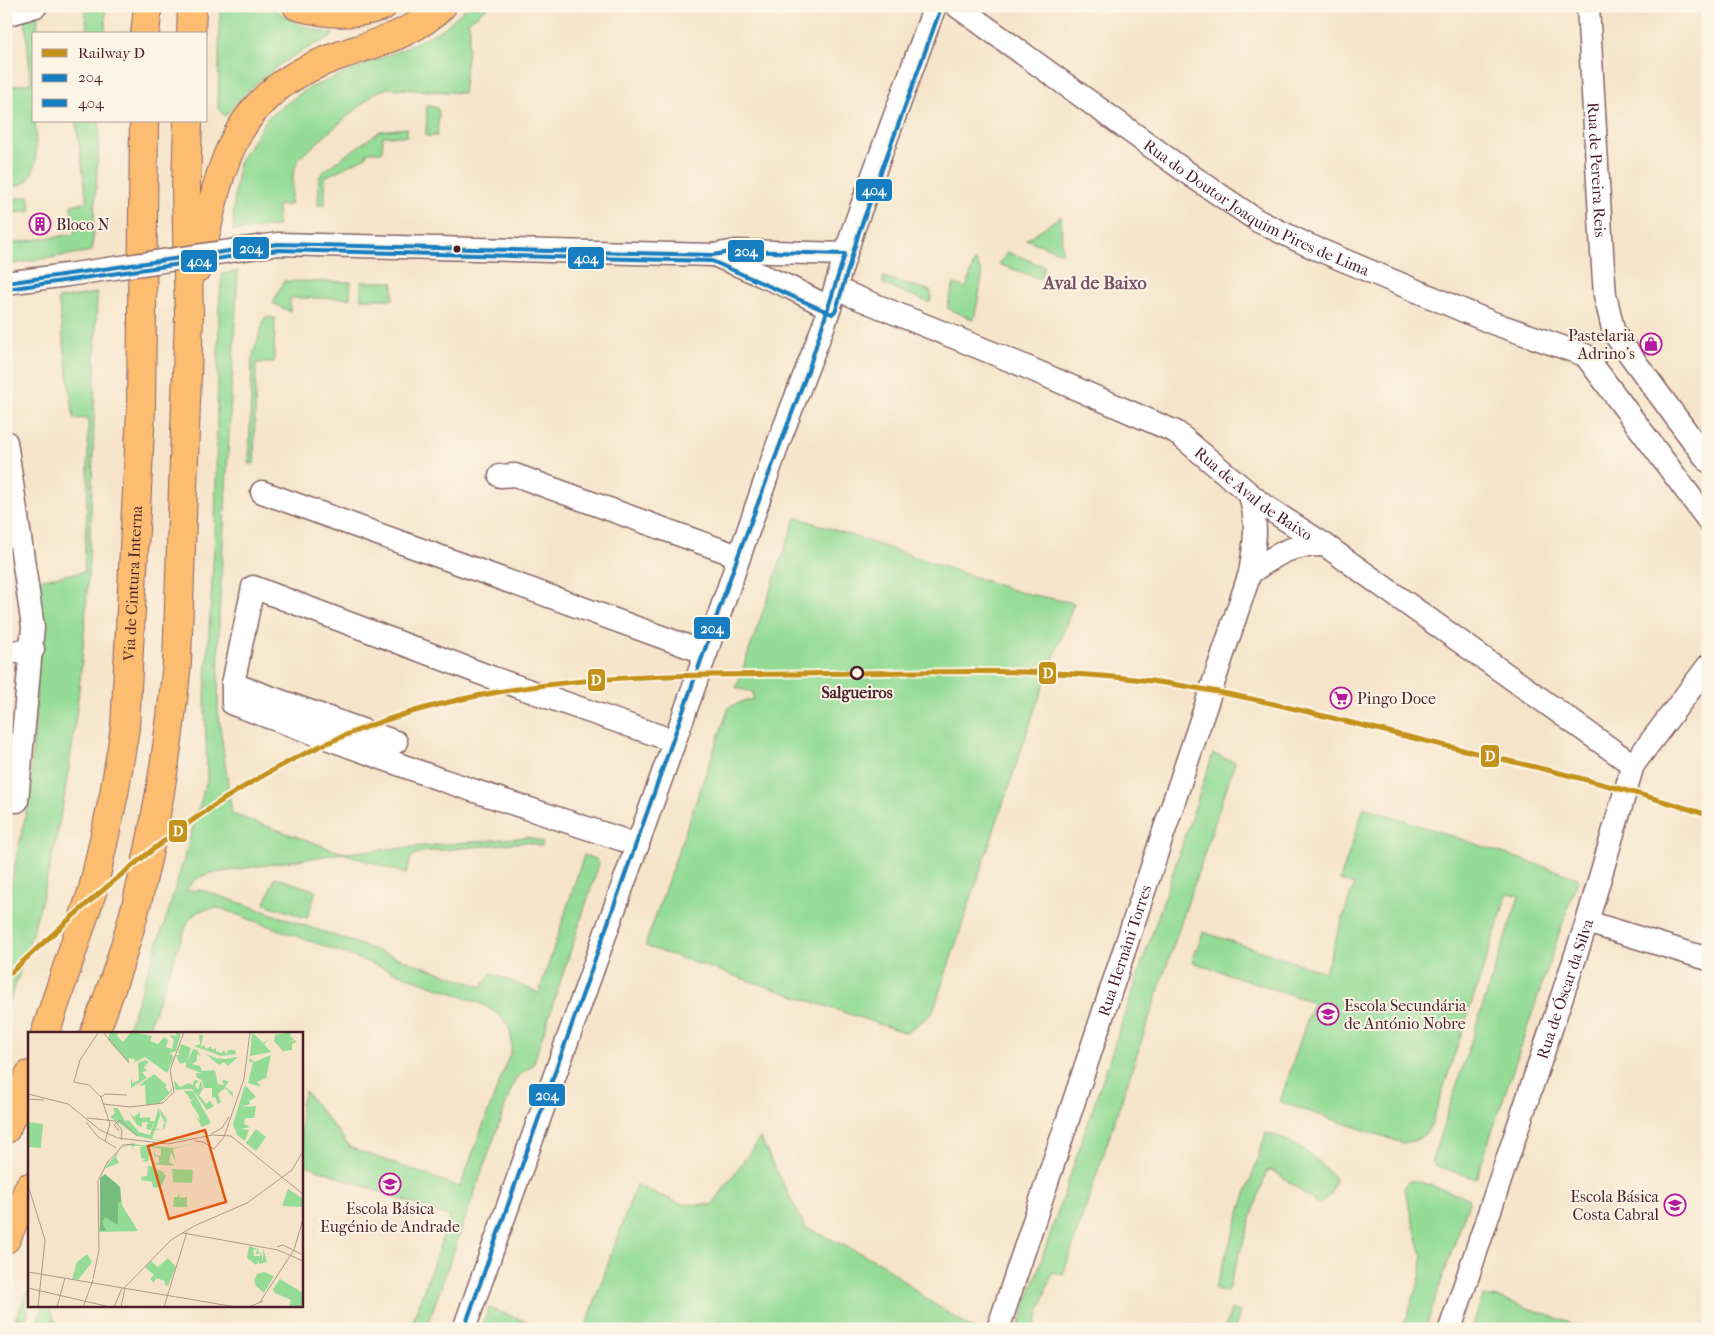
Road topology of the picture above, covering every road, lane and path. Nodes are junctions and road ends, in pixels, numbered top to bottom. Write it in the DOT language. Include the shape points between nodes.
graph roads {
  1 [pos="36,6"];
  2 [pos="142,6"];
  3 [pos="148,6"];
  4 [pos="192,6"];
  5 [pos="297,6"];
  6 [pos="383,6"];
  7 [pos="442,6"];
  8 [pos="934,6"];
  9 [pos="957,6"];
  10 [pos="1588,6"];
  11 [pos="6,15"];
  12 [pos="145,32"];
  13 [pos="145,32"];
  14 [pos="191,32"];
  15 [pos="144,122"];
  16 [pos="188,122"];
  17 [pos="845,254"];
  18 [pos="713,255"];
  19 [pos="6,283"];
  20 [pos="833,299"];
  21 [pos="189,315"];
  22 [pos="1614,333"];
  23 [pos="1585,356"];
  24 [pos="6,442"];
  25 [pos="1708,461"];
  26 [pos="500,476"];
  27 [pos="262,492"];
  28 [pos="1250,495"];
  29 [pos="10,497"];
  30 [pos="1708,520"];
  31 [pos="1325,545"];
  32 [pos="738,556"];
  33 [pos="1250,573"];
  34 [pos="32,649"];
  35 [pos="6,653"];
  36 [pos="706,653"];
  37 [pos="1708,666"];
  38 [pos="233,684"];
  39 [pos="674,741"];
  40 [pos="396,742"];
  41 [pos="1632,765"];
  42 [pos="11,799"];
  43 [pos="638,844"];
  44 [pos="1587,922"];
  45 [pos="1708,960"];
  46 [pos="46,1031"];
  47 [pos="95,1032"];
  48 [pos="28,1053"];
  49 [pos="28,1077"];
  50 [pos="6,1083"];
  51 [pos="6,1129"];
  52 [pos="28,1189"];
  53 [pos="6,1239"];
  54 [pos="464,1329"];
  55 [pos="998,1329"];
  56 [pos="1450,1329"];
  1 -- 11 [label="street"];
  2 -- 12 [label="highway"];
  3 -- 13 [label="highway"];
  4 -- 14 [label="highway"];
  5 -- 6 [label="highway" via="338,14 367,12"];
  7 -- 21 [label="highway" via="399,34 299,73 280,85 250,114 224,161"];
  8 -- 17 [label="street"];
  9 -- 23 [label="street, Rua do Doutor Joaquim Pires de Lima" via="1258,220 1310,246 1493,323"];
  10 -- 22 [label="street, Rua de Pereira Reis" via="1605,295"];
  15 -- 46 [label="highway, Via de Cintura Interna" via="141,410 124,728 114,794 92,889"];
  16 -- 21 [label="highway"];
  17 -- 18 [label="street" via="736,251"];
  17 -- 20 [label="street"];
  18 -- 19 [label="street, bridge" via="278,244"];
  18 -- 20 [label="street, Rua de Aval de Baixo" via="789,287"];
  20 -- 28 [label="street, Rua de Aval de Baixo" via="1017,363 1176,432"];
  20 -- 32 [label="street"];
  21 -- 47 [label="highway" via="177,662 171,719 140,887"];
  22 -- 23 [label="street"];
  22 -- 25 [label="street"];
  23 -- 30 [label="street"];
  24 -- 29 [label="street"];
  26 -- 32 [label="street" via="514,475"];
  27 -- 36 [label="street"];
  28 -- 31 [label="street, Rua de Aval de Baixo"];
  28 -- 33 [label="street, Rua Hernâni Torres" via="1257,534"];
  29 -- 34 [label="street" via="33,627"];
  31 -- 33 [label="street" via="1304,545 1284,550"];
  31 -- 41 [label="street, Rua de Aval de Baixo"];
  32 -- 36 [label="street"];
  33 -- 55 [label="street, Rua Hernâni Torres"];
  34 -- 35 [label="street"];
  34 -- 42 [label="street"];
  36 -- 39 [label="street"];
  37 -- 41 [label="street, Rua de Óscar da Silva"];
  38 -- 39 [label="street" via="253,587 440,663"];
  38 -- 40 [label="street"];
  38 -- 43 [label="street" via="233,704 442,780"];
  39 -- 43 [label="street"];
  41 -- 44 [label="street, Rua de Óscar da Silva"];
  43 -- 54 [label="street"];
  44 -- 45 [label="street"];
  44 -- 56 [label="street, Rua de Óscar da Silva"];
  48 -- 50 [label="highway"];
  49 -- 51 [label="highway"];
  52 -- 53 [label="highway"];
}
